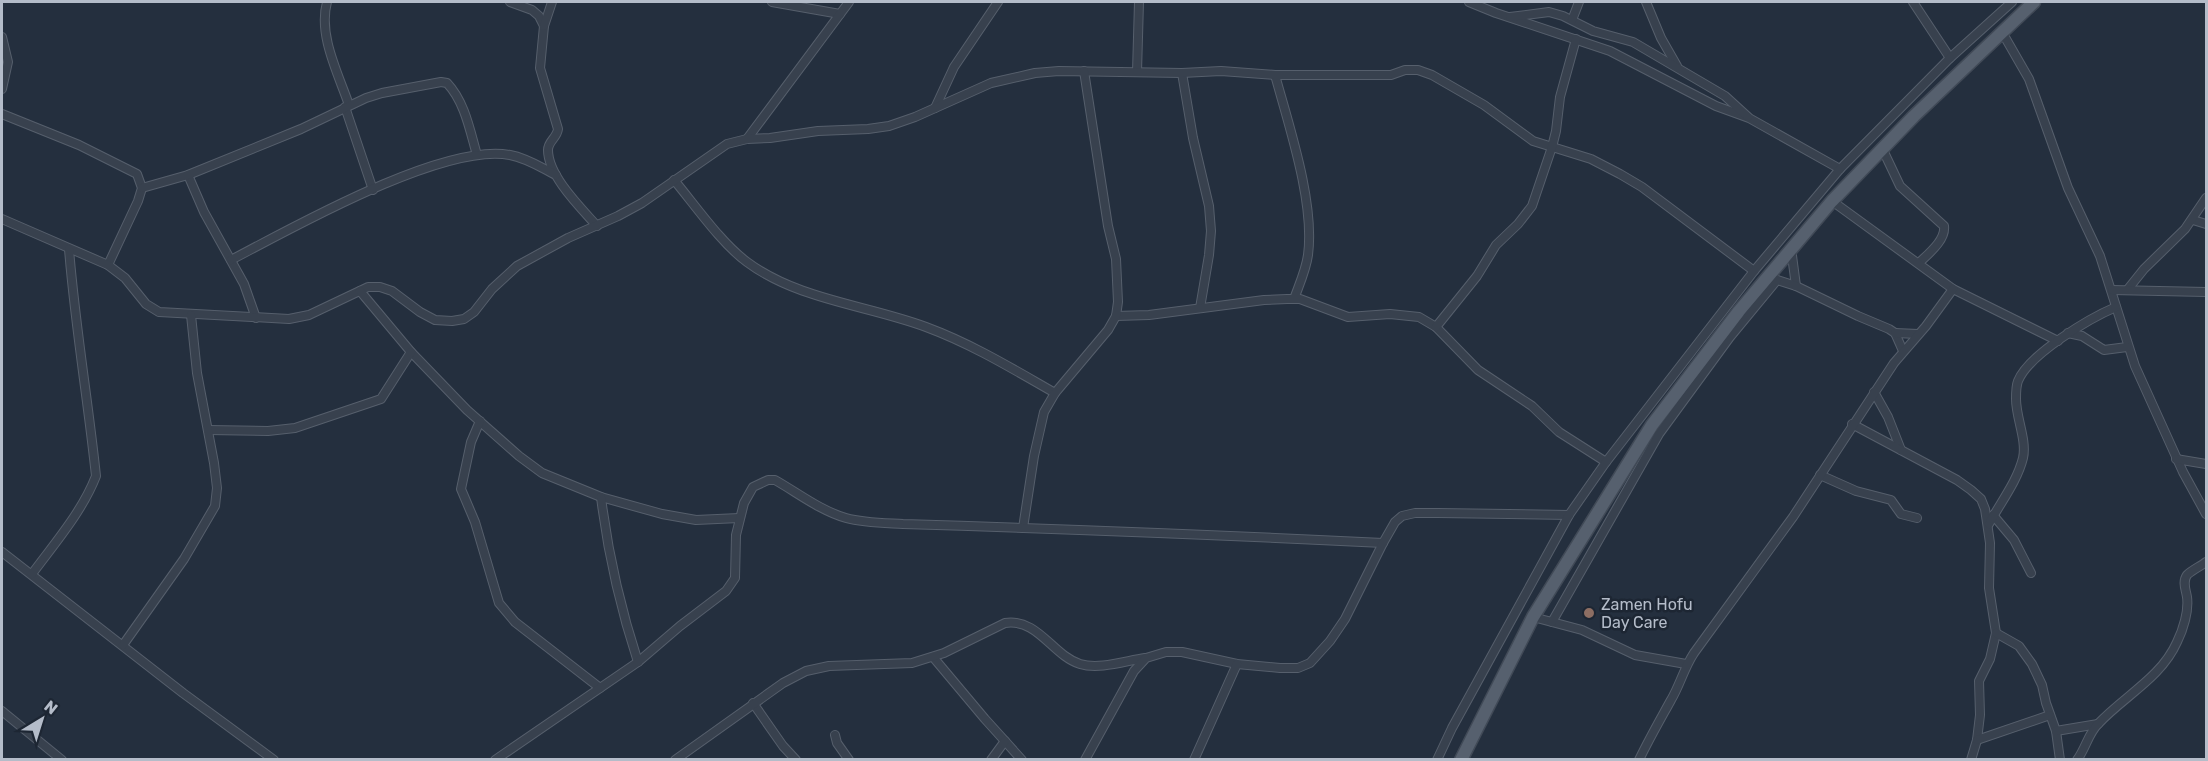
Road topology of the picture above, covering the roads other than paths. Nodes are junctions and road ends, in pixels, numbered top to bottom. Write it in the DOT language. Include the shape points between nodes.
graph roads {
  1 [pos="327,2"];
  2 [pos="510,2"];
  3 [pos="552,2"];
  4 [pos="772,2"];
  5 [pos="849,2"];
  6 [pos="998,2"];
  7 [pos="1139,2"];
  8 [pos="1469,2"];
  9 [pos="1579,2"];
  10 [pos="1646,2"];
  11 [pos="1913,2"];
  12 [pos="2012,2"];
  13 [pos="2034,2"];
  14 [pos="1480,4"];
  15 [pos="840,14"];
  16 [pos="1508,17"];
  17 [pos="1572,20"];
  18 [pos="544,27"];
  19 [pos="2002,32"];
  20 [pos="2,37"];
  21 [pos="1576,39"];
  22 [pos="1950,57"];
  23 [pos="1678,68"];
  24 [pos="1084,71"];
  25 [pos="1137,72"];
  26 [pos="1182,73"];
  27 [pos="1275,75"];
  28 [pos="2,89"];
  29 [pos="347,106"];
  30 [pos="935,108"];
  31 [pos="2,114"];
  32 [pos="1749,118"];
  33 [pos="747,139"];
  34 [pos="1552,147"];
  35 [pos="1882,148"];
  36 [pos="477,155"];
  37 [pos="1839,169"];
  38 [pos="188,175"];
  39 [pos="556,175"];
  40 [pos="674,180"];
  41 [pos="142,188"];
  42 [pos="373,190"];
  43 [pos="2206,198"];
  44 [pos="1832,201"];
  45 [pos="2,219"];
  46 [pos="2193,220"];
  47 [pos="2206,224"];
  48 [pos="597,226"];
  49 [pos="1791,247"];
  50 [pos="69,249"];
  51 [pos="231,260"];
  52 [pos="1919,263"];
  53 [pos="108,266"];
  54 [pos="1754,271"];
  55 [pos="1772,278"];
  56 [pos="1796,286"];
  57 [pos="1953,289"];
  58 [pos="2112,290"];
  59 [pos="2128,290"];
  60 [pos="360,291"];
  61 [pos="2206,292"];
  62 [pos="1294,299"];
  63 [pos="2116,307"];
  64 [pos="1200,309"];
  65 [pos="191,315"];
  66 [pos="1116,316"];
  67 [pos="256,318"];
  68 [pos="1436,327"];
  69 [pos="1895,333"];
  70 [pos="2068,333"];
  71 [pos="1918,334"];
  72 [pos="2058,341"];
  73 [pos="2127,347"];
  74 [pos="1903,351"];
  75 [pos="411,352"];
  76 [pos="1874,392"];
  77 [pos="1055,393"];
  78 [pos="480,421"];
  79 [pos="1852,424"];
  80 [pos="208,430"];
  81 [pos="1902,451"];
  82 [pos="2176,459"];
  83 [pos="1606,462"];
  84 [pos="2206,464"];
  85 [pos="1820,475"];
  86 [pos="601,497"];
  87 [pos="2204,499"];
  88 [pos="2206,514"];
  89 [pos="1569,515"];
  90 [pos="1993,515"];
  91 [pos="1917,518"];
  92 [pos="739,519"];
  93 [pos="1989,524"];
  94 [pos="1023,528"];
  95 [pos="1383,543"];
  96 [pos="2,552"];
  97 [pos="2206,562"];
  98 [pos="2031,573"];
  99 [pos="32,574"];
  100 [pos="1533,617"];
  101 [pos="1552,621"];
  102 [pos="1996,633"];
  103 [pos="123,645"];
  104 [pos="933,657"];
  105 [pos="1146,658"];
  106 [pos="638,662"];
  107 [pos="1238,664"];
  108 [pos="1686,664"];
  109 [pos="600,688"];
  110 [pos="753,703"];
  111 [pos="2,711"];
  112 [pos="2050,715"];
  113 [pos="2098,724"];
  114 [pos="2056,731"];
  115 [pos="835,735"];
  116 [pos="1977,740"];
  117 [pos="1005,741"];
  118 [pos="62,759"];
  119 [pos="274,759"];
  120 [pos="495,759"];
  121 [pos="675,759"];
  122 [pos="796,759"];
  123 [pos="849,759"];
  124 [pos="991,759"];
  125 [pos="1023,759"];
  126 [pos="1085,759"];
  127 [pos="1194,759"];
  128 [pos="1437,759"];
  129 [pos="1461,759"];
  130 [pos="1639,759"];
  131 [pos="1971,759"];
  132 [pos="2060,759"];
  133 [pos="2077,759"];
  1 -- 29 [label="street" via="327,41"];
  2 -- 18 [label="street" via="532,10"];
  3 -- 18 [label="street"];
  4 -- 15 [label="street"];
  5 -- 15 [label="street"];
  6 -- 30 [label="street" via="954,67"];
  7 -- 25 [label="street"];
  8 -- 14 [label="street"];
  9 -- 17 [label="street"];
  10 -- 23 [label="street"];
  11 -- 22 [label="street"];
  12 -- 22 [label="street"];
  13 -- 19 [label="main road"];
  14 -- 16 [label="street"];
  15 -- 33 [label="street"];
  16 -- 17 [label="street" via="1550,12"];
  16 -- 21 [label="street"];
  17 -- 23 [label="street" via="1633,42"];
  18 -- 39 [label="street" via="540,68 558,129 548,149"];
  19 -- 35 [label="main road"];
  19 -- 58 [label="street" via="2029,80 2068,188"];
  20 -- 28 [label="street" via="8,62"];
  21 -- 32 [label="street" via="1610,51 1716,106"];
  21 -- 34 [label="street"];
  22 -- 37 [label="street"];
  23 -- 32 [label="street" via="1725,96"];
  24 -- 25 [label="street"];
  24 -- 30 [label="street" via="1016,77"];
  24 -- 66 [label="street" via="1116,259"];
  25 -- 26 [label="street"];
  26 -- 27 [label="street"];
  26 -- 64 [label="street" via="1211,231"];
  27 -- 34 [label="street" via="1391,75 1418,70 1484,105 1533,141"];
  27 -- 62 [label="street" via="1310,235 1308,257"];
  29 -- 36 [label="street" via="382,93 447,83 467,118"];
  29 -- 38 [label="street"];
  29 -- 42 [label="street"];
  30 -- 33 [label="street" via="889,126"];
  31 -- 41 [label="street" via="133,171"];
  32 -- 37 [label="street"];
  33 -- 40 [label="street" via="727,144"];
  34 -- 54 [label="street" via="1592,159 1620,174"];
  34 -- 68 [label="street" via="1527,215 1496,245"];
  35 -- 44 [label="main road"];
  35 -- 52 [label="street" via="1900,186 1944,226 1941,238"];
  36 -- 39 [label="street" via="510,155"];
  36 -- 42 [label="street" via="404,176"];
  37 -- 54 [label="street"];
  38 -- 41 [label="street"];
  38 -- 51 [label="street"];
  39 -- 48 [label="street"];
  40 -- 48 [label="street" via="642,203"];
  40 -- 77 [label="street" via="735,252 763,273 810,293 965,342"];
  41 -- 53 [label="street"];
  42 -- 51 [label="street" via="315,215"];
  43 -- 46 [label="street"];
  44 -- 49 [label="main road"];
  44 -- 52 [label="street"];
  45 -- 50 [label="street"];
  46 -- 47 [label="street"];
  46 -- 59 [label="street"];
  48 -- 60 [label="street" via="517,266 464,319 435,320 380,287"];
  49 -- 55 [label="main road"];
  49 -- 56 [label="street"];
  50 -- 53 [label="street"];
  50 -- 99 [label="street" via="96,476"];
  51 -- 67 [label="street"];
  52 -- 57 [label="street"];
  53 -- 65 [label="street" via="125,278 153,310"];
  54 -- 83 [label="street"];
  55 -- 56 [label="street"];
  55 -- 100 [label="main road" via="1652,425"];
  55 -- 101 [label="street" via="1659,434"];
  56 -- 69 [label="street"];
  57 -- 71 [label="street"];
  57 -- 72 [label="street"];
  58 -- 59 [label="street"];
  58 -- 63 [label="street"];
  59 -- 61 [label="street"];
  60 -- 67 [label="street" via="309,315"];
  60 -- 75 [label="street"];
  62 -- 64 [label="street"];
  62 -- 68 [label="street" via="1348,317 1410,315"];
  63 -- 70 [label="street"];
  63 -- 73 [label="street"];
  64 -- 66 [label="street"];
  65 -- 67 [label="street"];
  65 -- 80 [label="street"];
  66 -- 77 [label="street"];
  68 -- 83 [label="street" via="1478,370 1532,406 1559,432"];
  69 -- 71 [label="street"];
  69 -- 74 [label="street"];
  70 -- 72 [label="street"];
  70 -- 73 [label="street" via="2082,336 2104,350"];
  71 -- 74 [label="street"];
  72 -- 90 [label="street" via="2028,367 2017,384 2023,459"];
  73 -- 82 [label="street"];
  74 -- 76 [label="street"];
  75 -- 78 [label="street"];
  75 -- 80 [label="street" via="381,399 295,428"];
  76 -- 79 [label="street"];
  76 -- 81 [label="street"];
  77 -- 94 [label="street" via="1039,427"];
  78 -- 86 [label="street" via="542,473"];
  78 -- 109 [label="street" via="471,442 461,489 499,603 515,622"];
  79 -- 81 [label="street"];
  79 -- 85 [label="street"];
  80 -- 103 [label="street" via="217,488 215,506 184,559"];
  81 -- 93 [label="street" via="1971,489 1981,499"];
  82 -- 84 [label="street"];
  82 -- 87 [label="street"];
  83 -- 89 [label="street"];
  85 -- 91 [label="street" via="1856,491 1892,500 1901,514"];
  85 -- 108 [label="street"];
  86 -- 92 [label="street" via="696,520"];
  86 -- 106 [label="street" via="615,585"];
  87 -- 88 [label="street"];
  89 -- 95 [label="street" via="1415,513 1395,522"];
  89 -- 128 [label="street"];
  90 -- 93 [label="street"];
  90 -- 98 [label="street" via="2014,540"];
  92 -- 94 [label="street" via="753,487 775,480 848,519"];
  92 -- 106 [label="street" via="732,584"];
  93 -- 102 [label="street" via="1989,588"];
  94 -- 95 [label="street"];
  95 -- 107 [label="street" via="1344,619 1310,663 1298,668"];
  96 -- 99 [label="street"];
  97 -- 113 [label="street" via="2185,580 2187,604 2169,656 2151,679"];
  99 -- 103 [label="street"];
  100 -- 101 [label="street"];
  100 -- 129 [label="main road"];
  101 -- 108 [label="street" via="1582,630 1635,655"];
  102 -- 112 [label="street" via="2026,654 2042,685"];
  102 -- 116 [label="street" via="1990,659 1979,681"];
  103 -- 119 [label="street"];
  104 -- 105 [label="street" via="1014,622 1043,636 1082,665"];
  104 -- 110 [label="street" via="912,663 828,666 806,671"];
  104 -- 117 [label="street"];
  105 -- 107 [label="street" via="1182,652"];
  105 -- 126 [label="street" via="1128,681"];
  106 -- 109 [label="street"];
  107 -- 127 [label="street"];
  108 -- 130 [label="street"];
  109 -- 120 [label="street"];
  110 -- 121 [label="street"];
  110 -- 122 [label="street"];
  111 -- 118 [label="street"];
  112 -- 114 [label="street"];
  112 -- 116 [label="street"];
  113 -- 114 [label="street"];
  113 -- 133 [label="street"];
  114 -- 132 [label="street"];
  115 -- 123 [label="street"];
  116 -- 131 [label="street"];
  117 -- 124 [label="street"];
  117 -- 125 [label="street"];
}
